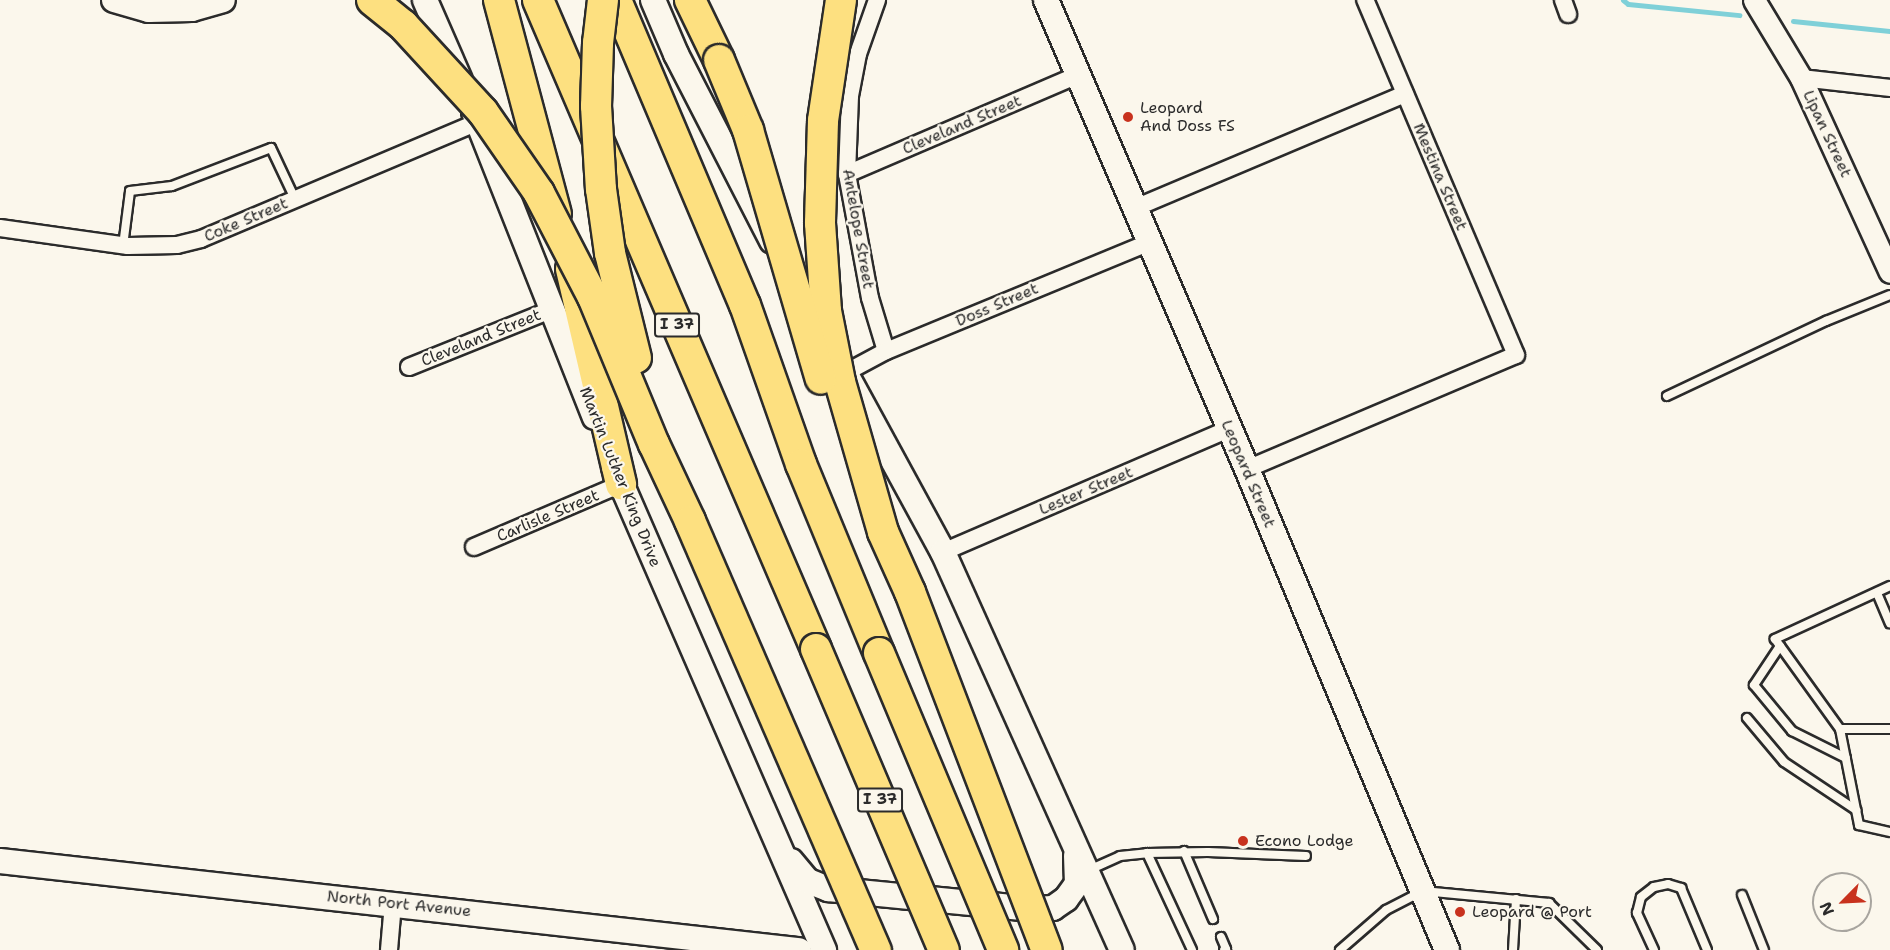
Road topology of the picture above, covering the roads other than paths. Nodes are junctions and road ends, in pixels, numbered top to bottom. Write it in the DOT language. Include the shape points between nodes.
graph roads {
  1 [pos="114,0"];
  2 [pos="223,0"];
  3 [pos="372,0"];
  4 [pos="425,0"];
  5 [pos="499,0"];
  6 [pos="538,0"];
  7 [pos="603,0"];
  8 [pos="654,0"];
  9 [pos="690,0"];
  10 [pos="841,0"];
  11 [pos="878,0"];
  12 [pos="1046,0"];
  13 [pos="1365,0"];
  14 [pos="1754,0"];
  15 [pos="622,13"];
  16 [pos="1078,75"];
  17 [pos="1801,78"];
  18 [pos="1890,88"];
  19 [pos="1405,94"];
  20 [pos="478,122"];
  21 [pos="847,174"];
  22 [pos="295,199"];
  23 [pos="1135,208"];
  24 [pos="0,228"];
  25 [pos="1150,242"];
  26 [pos="123,246"];
  27 [pos="1890,272"];
  28 [pos="1890,295"];
  29 [pos="553,309"];
  30 [pos="886,351"];
  31 [pos="409,367"];
  32 [pos="845,373"];
  33 [pos="1667,396"];
  34 [pos="1229,429"];
  35 [pos="1247,469"];
  36 [pos="621,484"];
  37 [pos="690,521"];
  38 [pos="883,532"];
  39 [pos="474,547"];
  40 [pos="943,552"];
  41 [pos="1890,586"];
  42 [pos="1877,593"];
  43 [pos="1890,623"];
  44 [pos="1780,646"];
  45 [pos="1747,718"];
  46 [pos="1840,729"];
  47 [pos="1890,729"];
  48 [pos="1846,758"];
  49 [pos="1856,810"];
  50 [pos="1890,832"];
  51 [pos="774,837"];
  52 [pos="1075,849"];
  53 [pos="1184,851"];
  54 [pos="1147,853"];
  55 [pos="1306,856"];
  56 [pos="0,861"];
  57 [pos="1086,872"];
  58 [pos="1423,891"];
  59 [pos="1742,895"];
  60 [pos="1516,899"];
  61 [pos="393,903"];
  62 [pos="1213,919"];
  63 [pos="1221,937"];
  64 [pos="389,950"];
  65 [pos="799,950"];
  66 [pos="824,950"];
  67 [pos="876,950"];
  68 [pos="944,950"];
  69 [pos="1003,950"];
  70 [pos="1047,950"];
  71 [pos="1122,950"];
  72 [pos="1191,950"];
  73 [pos="1224,950"];
  74 [pos="1340,950"];
  75 [pos="1447,950"];
  76 [pos="1513,950"];
  77 [pos="1597,950"];
  78 [pos="1654,950"];
  79 [pos="1707,950"];
  80 [pos="1764,950"];
  1 -- 2 [label="main road" via="149,10 192,9"];
  3 -- 37 [label="highway, bridge" via="403,25 483,112 539,193 592,297"];
  4 -- 20 [label="main road, Martin Luther King Drive"];
  5 -- 36 [label="highway" via="580,303"];
  6 -- 68 [label="highway, I 37, bridge"];
  7 -- 37 [label="highway, bridge" via="596,106 610,253 626,326"];
  8 -- 32 [label="main road" via="676,54 733,167"];
  9 -- 38 [label="highway, bridge" via="748,130 823,385 848,458"];
  10 -- 38 [label="highway, bridge" via="823,121 820,223 826,311 840,382"];
  11 -- 21 [label="street, Antelope Street" via="858,54 850,96"];
  12 -- 16 [label="main road, Leopard Street"];
  13 -- 19 [label="street, Mestina Street"];
  14 -- 17 [label="street, Lipan Street"];
  15 -- 69 [label="highway, bridge" via="745,305 801,464"];
  16 -- 21 [label="street, Cleveland Street"];
  16 -- 23 [label="main road, Leopard Street"];
  17 -- 18 [label="street"];
  17 -- 27 [label="street, Lipan Street"];
  19 -- 23 [label="street"];
  19 -- 35 [label="street, Mestina Street" via="1516,355"];
  20 -- 22 [label="street, Coke Street"];
  20 -- 29 [label="main road, Martin Luther King Drive"];
  21 -- 30 [label="street, Antelope Street" via="870,298"];
  22 -- 26 [label="street, Coke Street" via="201,239 177,245"];
  22 -- 26 [label="lane" via="271,148 172,186 130,191"];
  23 -- 25 [label="main road, Leopard Street"];
  24 -- 26 [label="street, Coke Street"];
  25 -- 30 [label="street, Doss Street"];
  25 -- 34 [label="main road, Leopard Street"];
  28 -- 33 [label="lane"];
  29 -- 31 [label="street, Cleveland Street"];
  29 -- 36 [label="main road, Martin Luther King Drive"];
  30 -- 32 [label="street, Doss Street"];
  32 -- 40 [label="main road"];
  34 -- 35 [label="main road, Leopard Street"];
  34 -- 40 [label="street, Lester Street"];
  35 -- 58 [label="main road, Leopard Street"];
  36 -- 39 [label="street, Carlisle Street"];
  36 -- 51 [label="main road, Martin Luther King Drive"];
  37 -- 67 [label="highway, bridge"];
  38 -- 70 [label="highway, bridge" via="910,592"];
  40 -- 52 [label="main road"];
  41 -- 42 [label="lane"];
  42 -- 43 [label="lane"];
  42 -- 44 [label="lane" via="1775,639"];
  44 -- 46 [label="lane"];
  44 -- 48 [label="lane" via="1754,685 1792,731"];
  45 -- 49 [label="lane" via="1784,762"];
  46 -- 47 [label="lane"];
  46 -- 48 [label="lane"];
  48 -- 49 [label="lane"];
  49 -- 50 [label="lane" via="1858,825"];
  51 -- 52 [label="main road" via="808,881 828,889 1032,909 1053,908 1077,884"];
  51 -- 66 [label="main road, Martin Luther King Drive"];
  52 -- 57 [label="main road"];
  53 -- 54 [label="lane"];
  53 -- 55 [label="lane"];
  53 -- 62 [label="lane"];
  54 -- 57 [label="lane" via="1120,856"];
  54 -- 72 [label="lane"];
  56 -- 61 [label="main road, North Port Avenue"];
  57 -- 71 [label="main road"];
  58 -- 60 [label="lane"];
  58 -- 74 [label="lane" via="1386,910"];
  58 -- 75 [label="main road, Leopard Street"];
  59 -- 80 [label="lane"];
  60 -- 76 [label="lane"];
  60 -- 77 [label="lane" via="1549,903"];
  61 -- 64 [label="street"];
  61 -- 65 [label="main road, North Port Avenue"];
  63 -- 73 [label="lane"];
  78 -- 79 [label="lane" via="1637,913 1641,897 1654,887 1668,884 1681,888"];
}
